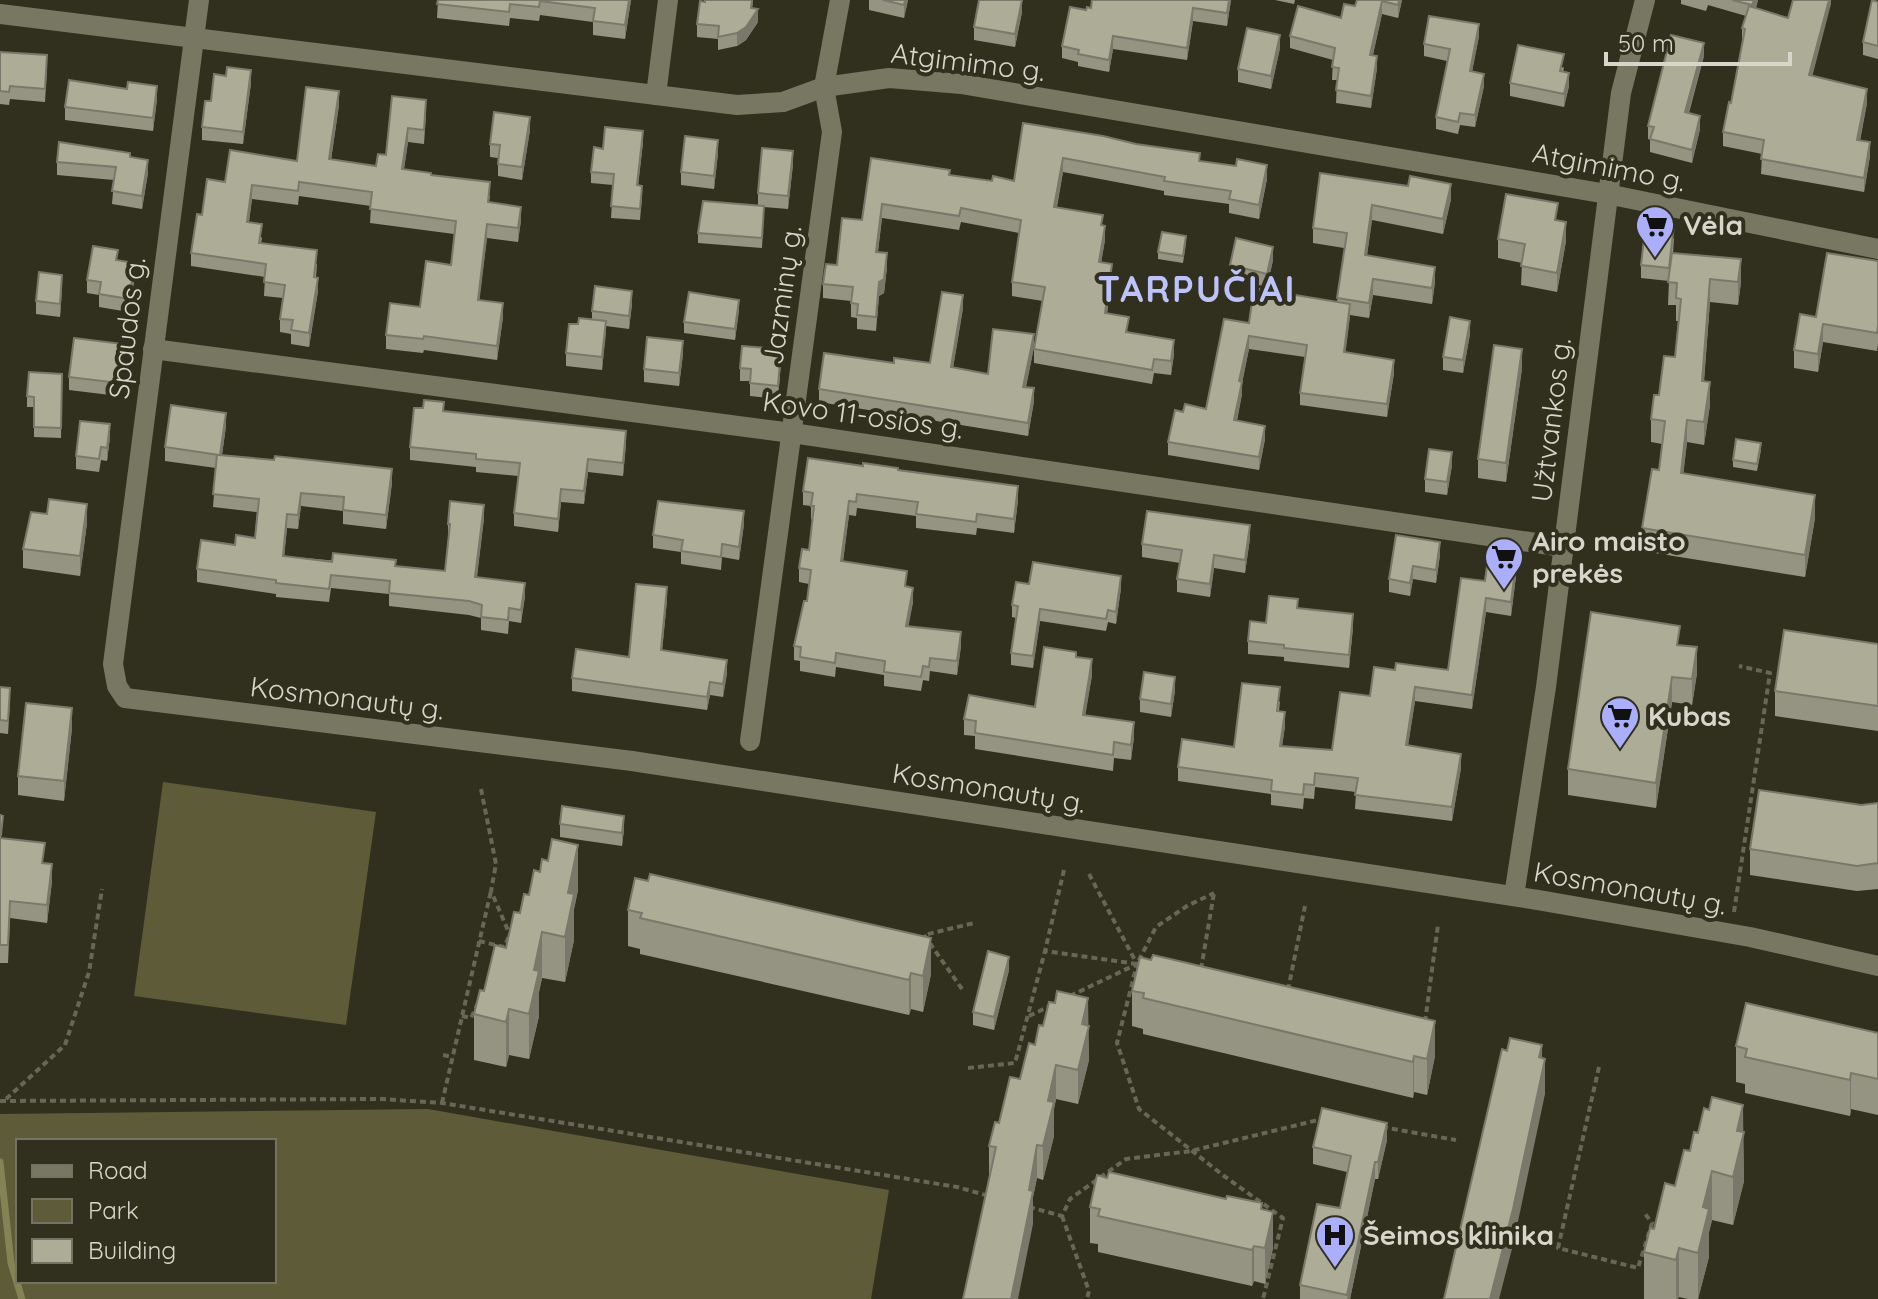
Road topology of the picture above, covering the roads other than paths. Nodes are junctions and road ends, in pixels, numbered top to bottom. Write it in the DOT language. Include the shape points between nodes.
graph roads {
  1 [pos="199,0"];
  2 [pos="668,0"];
  3 [pos="840,0"];
  4 [pos="1645,0"];
  5 [pos="0,14"];
  6 [pos="194,39"];
  7 [pos="824,87"];
  8 [pos="656,95"];
  9 [pos="1607,194"];
  10 [pos="1878,249"];
  11 [pos="153,349"];
  12 [pos="792,433"];
  13 [pos="1563,547"];
  14 [pos="113,664"];
  15 [pos="750,741"];
  16 [pos="1514,896"];
  17 [pos="1878,966"];
  1 -- 6 [label="street, Spaudos g."];
  2 -- 8 [label="street"];
  3 -- 7 [label="street, Jazminų g."];
  4 -- 9 [label="street, Užtvankos g." via="1621,93"];
  5 -- 6 [label="street, Atgimimo g."];
  6 -- 8 [label="street, Atgimimo g."];
  6 -- 11 [label="street, Spaudos g."];
  7 -- 8 [label="street, Atgimimo g." via="783,102 737,105"];
  7 -- 9 [label="street, Atgimimo g." via="889,78 961,84"];
  7 -- 12 [label="street, Jazminų g." via="832,132"];
  9 -- 10 [label="street, Atgimimo g."];
  9 -- 13 [label="street, Užtvankos g."];
  11 -- 12 [label="street, Kovo 11-osios g."];
  11 -- 14 [label="street, Spaudos g."];
  12 -- 13 [label="street, Kovo 11-osios g."];
  12 -- 15 [label="street, Jazminų g."];
  13 -- 16 [label="street, Užtvankos g."];
  14 -- 16 [label="street, Kosmonautų g." via="125,698 632,761"];
  16 -- 17 [label="street, Kosmonautų g."];
}
